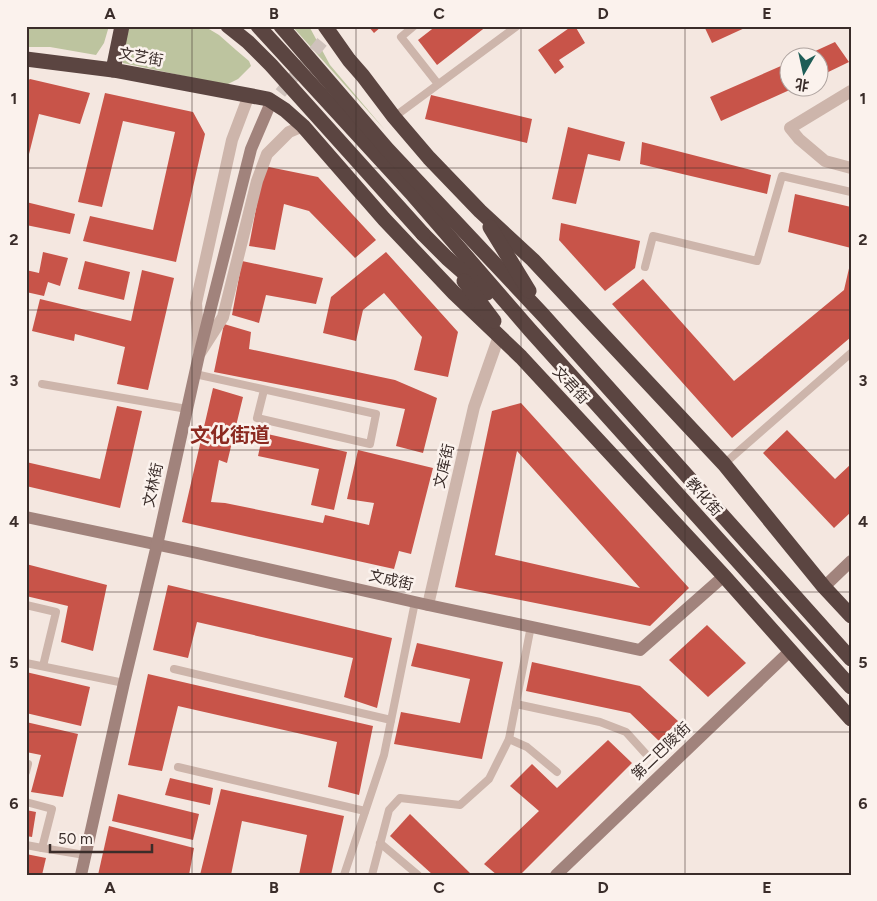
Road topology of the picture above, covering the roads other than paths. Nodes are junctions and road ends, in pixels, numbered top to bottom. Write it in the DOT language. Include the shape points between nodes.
graph roads {
  1 [pos="122,26"];
  2 [pos="228,26"];
  3 [pos="258,26"];
  4 [pos="280,26"];
  5 [pos="326,26"];
  6 [pos="414,26"];
  7 [pos="517,26"];
  8 [pos="26,59"];
  9 [pos="113,70"];
  10 [pos="438,84"];
  11 [pos="851,92"];
  12 [pos="249,95"];
  13 [pos="269,107"];
  14 [pos="394,117"];
  15 [pos="303,126"];
  16 [pos="851,168"];
  17 [pos="851,192"];
  18 [pos="480,210"];
  19 [pos="447,258"];
  20 [pos="645,267"];
  21 [pos="544,316"];
  22 [pos="530,330"];
  23 [pos="500,336"];
  24 [pos="851,353"];
  25 [pos="199,355"];
  26 [pos="521,357"];
  27 [pos="195,374"];
  28 [pos="42,384"];
  29 [pos="264,390"];
  30 [pos="187,409"];
  31 [pos="724,464"];
  32 [pos="26,516"];
  33 [pos="157,545"];
  34 [pos="851,562"];
  35 [pos="724,576"];
  36 [pos="824,587"];
  37 [pos="415,602"];
  38 [pos="26,605"];
  39 [pos="428,605"];
  40 [pos="848,608"];
  41 [pos="530,626"];
  42 [pos="790,651"];
  43 [pos="851,659"];
  44 [pos="26,663"];
  45 [pos="43,666"];
  46 [pos="174,669"];
  47 [pos="124,683"];
  48 [pos="851,687"];
  49 [pos="516,704"];
  50 [pos="851,719"];
  51 [pos="391,720"];
  52 [pos="509,739"];
  53 [pos="645,753"];
  54 [pos="178,767"];
  55 [pos="557,772"];
  56 [pos="26,802"];
  57 [pos="365,811"];
  58 [pos="380,843"];
  59 [pos="26,845"];
  60 [pos="42,848"];
  61 [pos="85,855"];
  62 [pos="81,875"];
  63 [pos="344,875"];
  64 [pos="372,875"];
  65 [pos="418,875"];
  66 [pos="556,875"];
  1 -- 9 [label="highway"];
  2 -- 19 [label="highway, bridge" via="271,65"];
  3 -- 22 [label="highway" via="413,195"];
  4 -- 21 [label="highway" via="387,149"];
  5 -- 14 [label="highway"];
  6 -- 10 [label="lane" via="401,37"];
  7 -- 10 [label="lane"];
  8 -- 9 [label="highway, 文艺街"];
  9 -- 12 [label="highway, 文艺街"];
  10 -- 14 [label="lane"];
  11 -- 16 [label="street" via="790,128 825,161"];
  12 -- 15 [label="highway, 文君街" via="268,99"];
  12 -- 25 [label="street" via="232,140 196,303"];
  13 -- 25 [label="street, 文林街" via="250,149"];
  14 -- 18 [label="highway"];
  15 -- 23 [label="highway, 文君街" via="384,219"];
  15 -- 25 [label="street" via="289,132 267,154 257,181 223,317"];
  17 -- 20 [label="lane" via="782,176 757,261 653,236"];
  18 -- 21 [label="highway"];
  18 -- 31 [label="highway" via="533,260"];
  19 -- 22 [label="highway"];
  19 -- 26 [label="highway"];
  21 -- 43 [label="highway, 教化街"];
  22 -- 48 [label="highway, 教化街"];
  23 -- 26 [label="highway, 文君街"];
  23 -- 39 [label="street, 文库街" via="474,407"];
  24 -- 31 [label="lane"];
  25 -- 27 [label="street, 文林街"];
  26 -- 35 [label="highway, 文君街"];
  27 -- 29 [label="lane"];
  27 -- 30 [label="street, 文林街"];
  28 -- 30 [label="lane"];
  29 -- 29 [label="lane" via="376,414 370,444 257,418"];
  30 -- 33 [label="street, 文林街"];
  31 -- 36 [label="highway"];
  32 -- 33 [label="street, 文成街"];
  33 -- 37 [label="street, 文成街"];
  33 -- 47 [label="street, 文林街"];
  34 -- 36 [label="street"];
  35 -- 41 [label="street, 文成街" via="640,650"];
  35 -- 42 [label="highway, 文君街"];
  36 -- 40 [label="highway"];
  37 -- 39 [label="street, 文成街"];
  37 -- 51 [label="lane"];
  38 -- 45 [label="lane" via="56,612"];
  39 -- 41 [label="street, 文成街"];
  41 -- 49 [label="lane"];
  42 -- 50 [label="highway, 文君街"];
  42 -- 66 [label="street, 第二巴陵街"];
  44 -- 45 [label="lane"];
  45 -- 47 [label="lane"];
  46 -- 51 [label="lane"];
  47 -- 61 [label="street, 文林街"];
  49 -- 52 [label="lane"];
  49 -- 53 [label="lane" via="600,722 626,732"];
  51 -- 57 [label="lane" via="384,755"];
  52 -- 55 [label="lane" via="527,747"];
  52 -- 58 [label="lane" via="489,779 460,805 400,798 389,810"];
  54 -- 57 [label="lane"];
  56 -- 60 [label="lane" via="52,808"];
  57 -- 63 [label="lane"];
  58 -- 64 [label="lane"];
  58 -- 65 [label="lane"];
  59 -- 60 [label="lane"];
  60 -- 61 [label="lane"];
  61 -- 62 [label="street, 文林街"];
}
